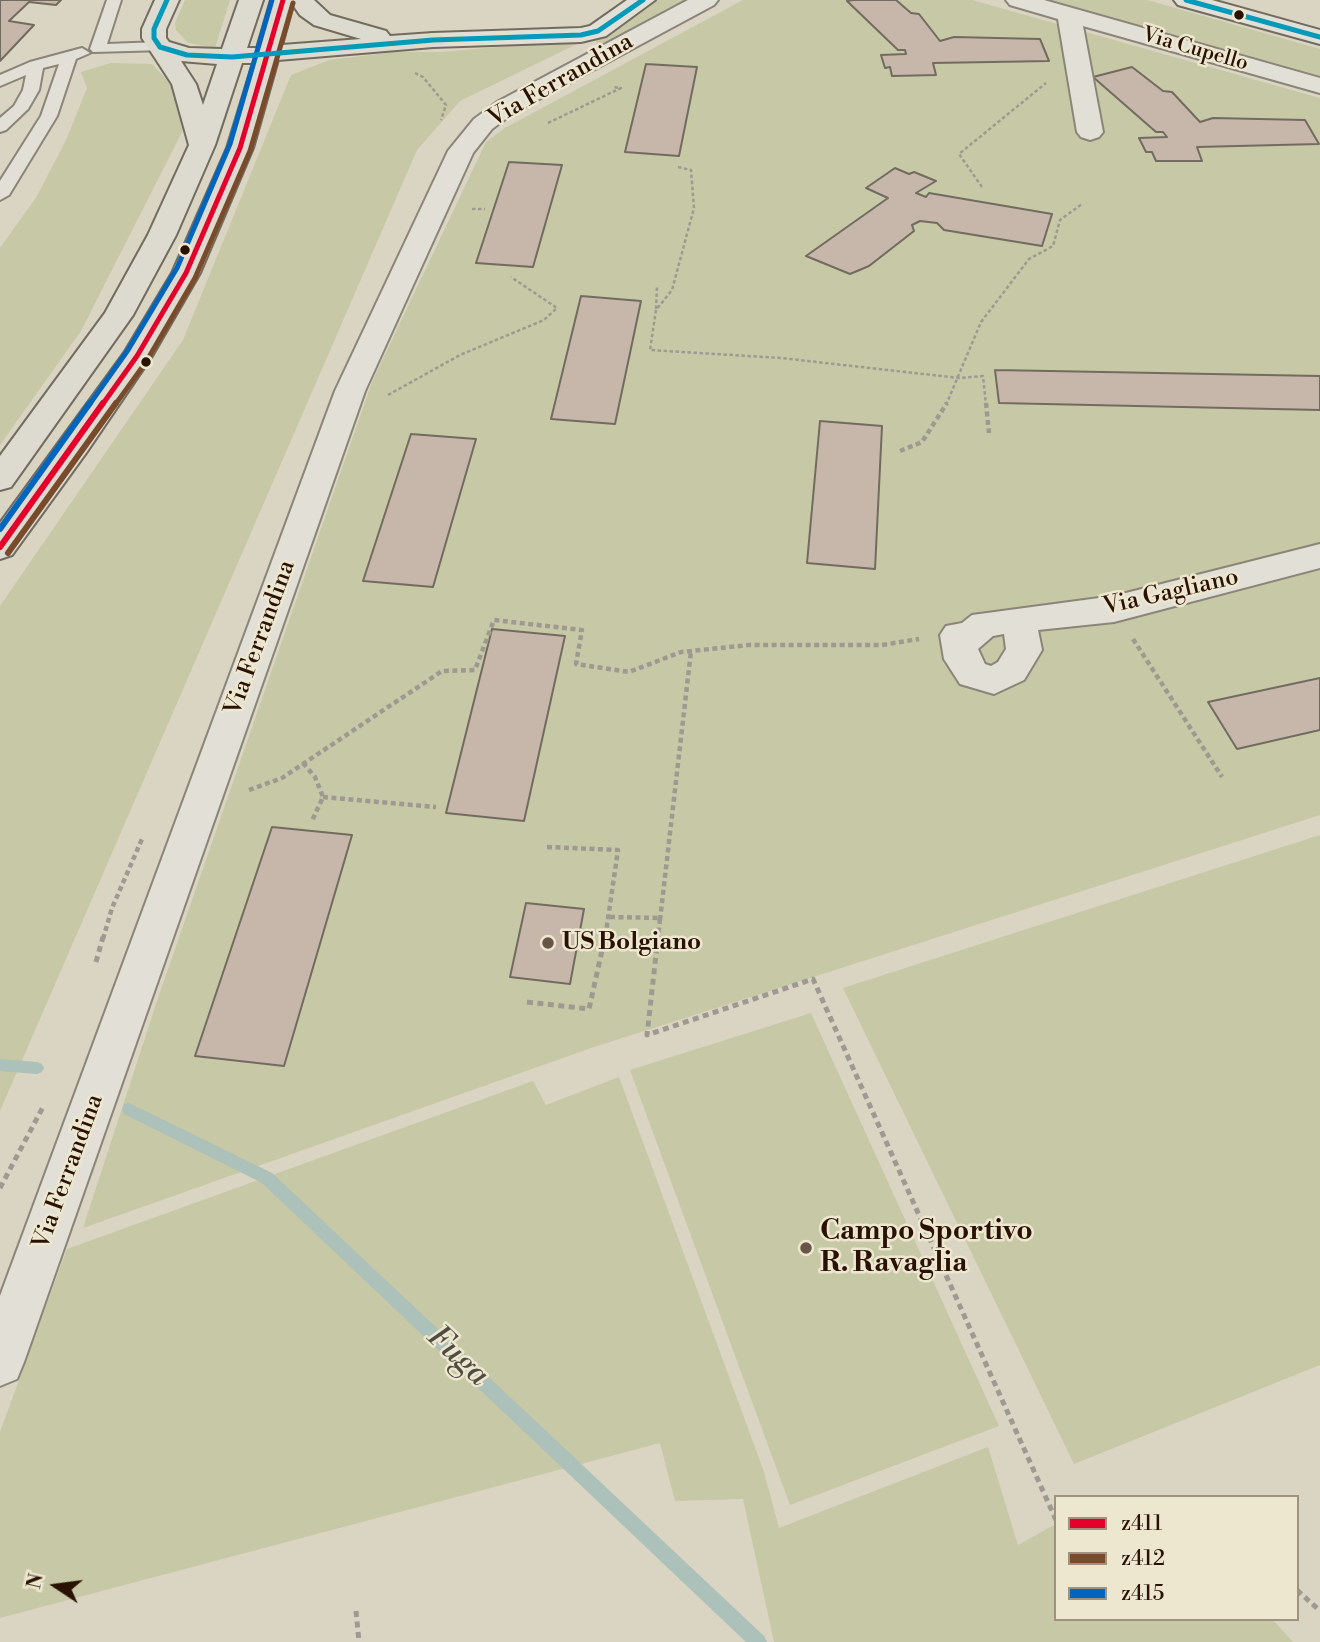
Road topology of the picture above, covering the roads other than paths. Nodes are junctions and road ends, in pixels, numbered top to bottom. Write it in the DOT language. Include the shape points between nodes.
graph roads {
  1 [pos="114,0"];
  2 [pos="167,0"];
  3 [pos="251,0"];
  4 [pos="282,0"];
  5 [pos="302,0"];
  6 [pos="706,0"];
  7 [pos="1018,0"];
  8 [pos="1186,0"];
  9 [pos="653,11"];
  10 [pos="1069,14"];
  11 [pos="1320,37"];
  12 [pos="433,40"];
  13 [pos="160,47"];
  14 [pos="98,49"];
  15 [pos="269,55"];
  16 [pos="69,57"];
  17 [pos="233,57"];
  18 [pos="36,65"];
  19 [pos="0,81"];
  20 [pos="1320,86"];
  21 [pos="0,127"];
  22 [pos="1090,132"];
  23 [pos="202,145"];
  24 [pos="0,195"];
  25 [pos="0,480"];
  26 [pos="0,547"];
  27 [pos="1320,556"];
  28 [pos="1019,621"];
  29 [pos="0,1362"];
  1 -- 14 [label="lane"];
  2 -- 13 [label="main road" via="154,29"];
  3 -- 17 [label="main road"];
  4 -- 15 [label="main road"];
  5 -- 12 [label="main road" via="308,10 336,26 379,37"];
  6 -- 9 [label="street"];
  7 -- 10 [label="street, Via Cupello"];
  8 -- 11 [label="street"];
  9 -- 12 [label="street" via="581,35"];
  9 -- 29 [label="street, Via Ferrandina" via="506,107 474,133 461,151 343,410"];
  10 -- 20 [label="street, Via Cupello"];
  10 -- 22 [label="street"];
  12 -- 15 [label="main road"];
  13 -- 14 [label="lane"];
  13 -- 17 [label="main road" via="187,55"];
  13 -- 23 [label="main road" via="184,85"];
  14 -- 16 [label="lane"];
  15 -- 17 [label="main road"];
  15 -- 26 [label="main road" via="236,158 186,274 130,367"];
  16 -- 18 [label="lane"];
  16 -- 24 [label="lane" via="50,116"];
  17 -- 23 [label="main road"];
  18 -- 19 [label="lane"];
  18 -- 21 [label="lane" via="26,99"];
  23 -- 25 [label="main road" via="162,235 118,316"];
  27 -- 28 [label="street, Via Gagliano" via="1114,609"];
  28 -- 28 [label="street, Via Gagliano" via="984,624 965,640 958,635 962,659 972,674 994,680 1011,671 1024,650"];
}
